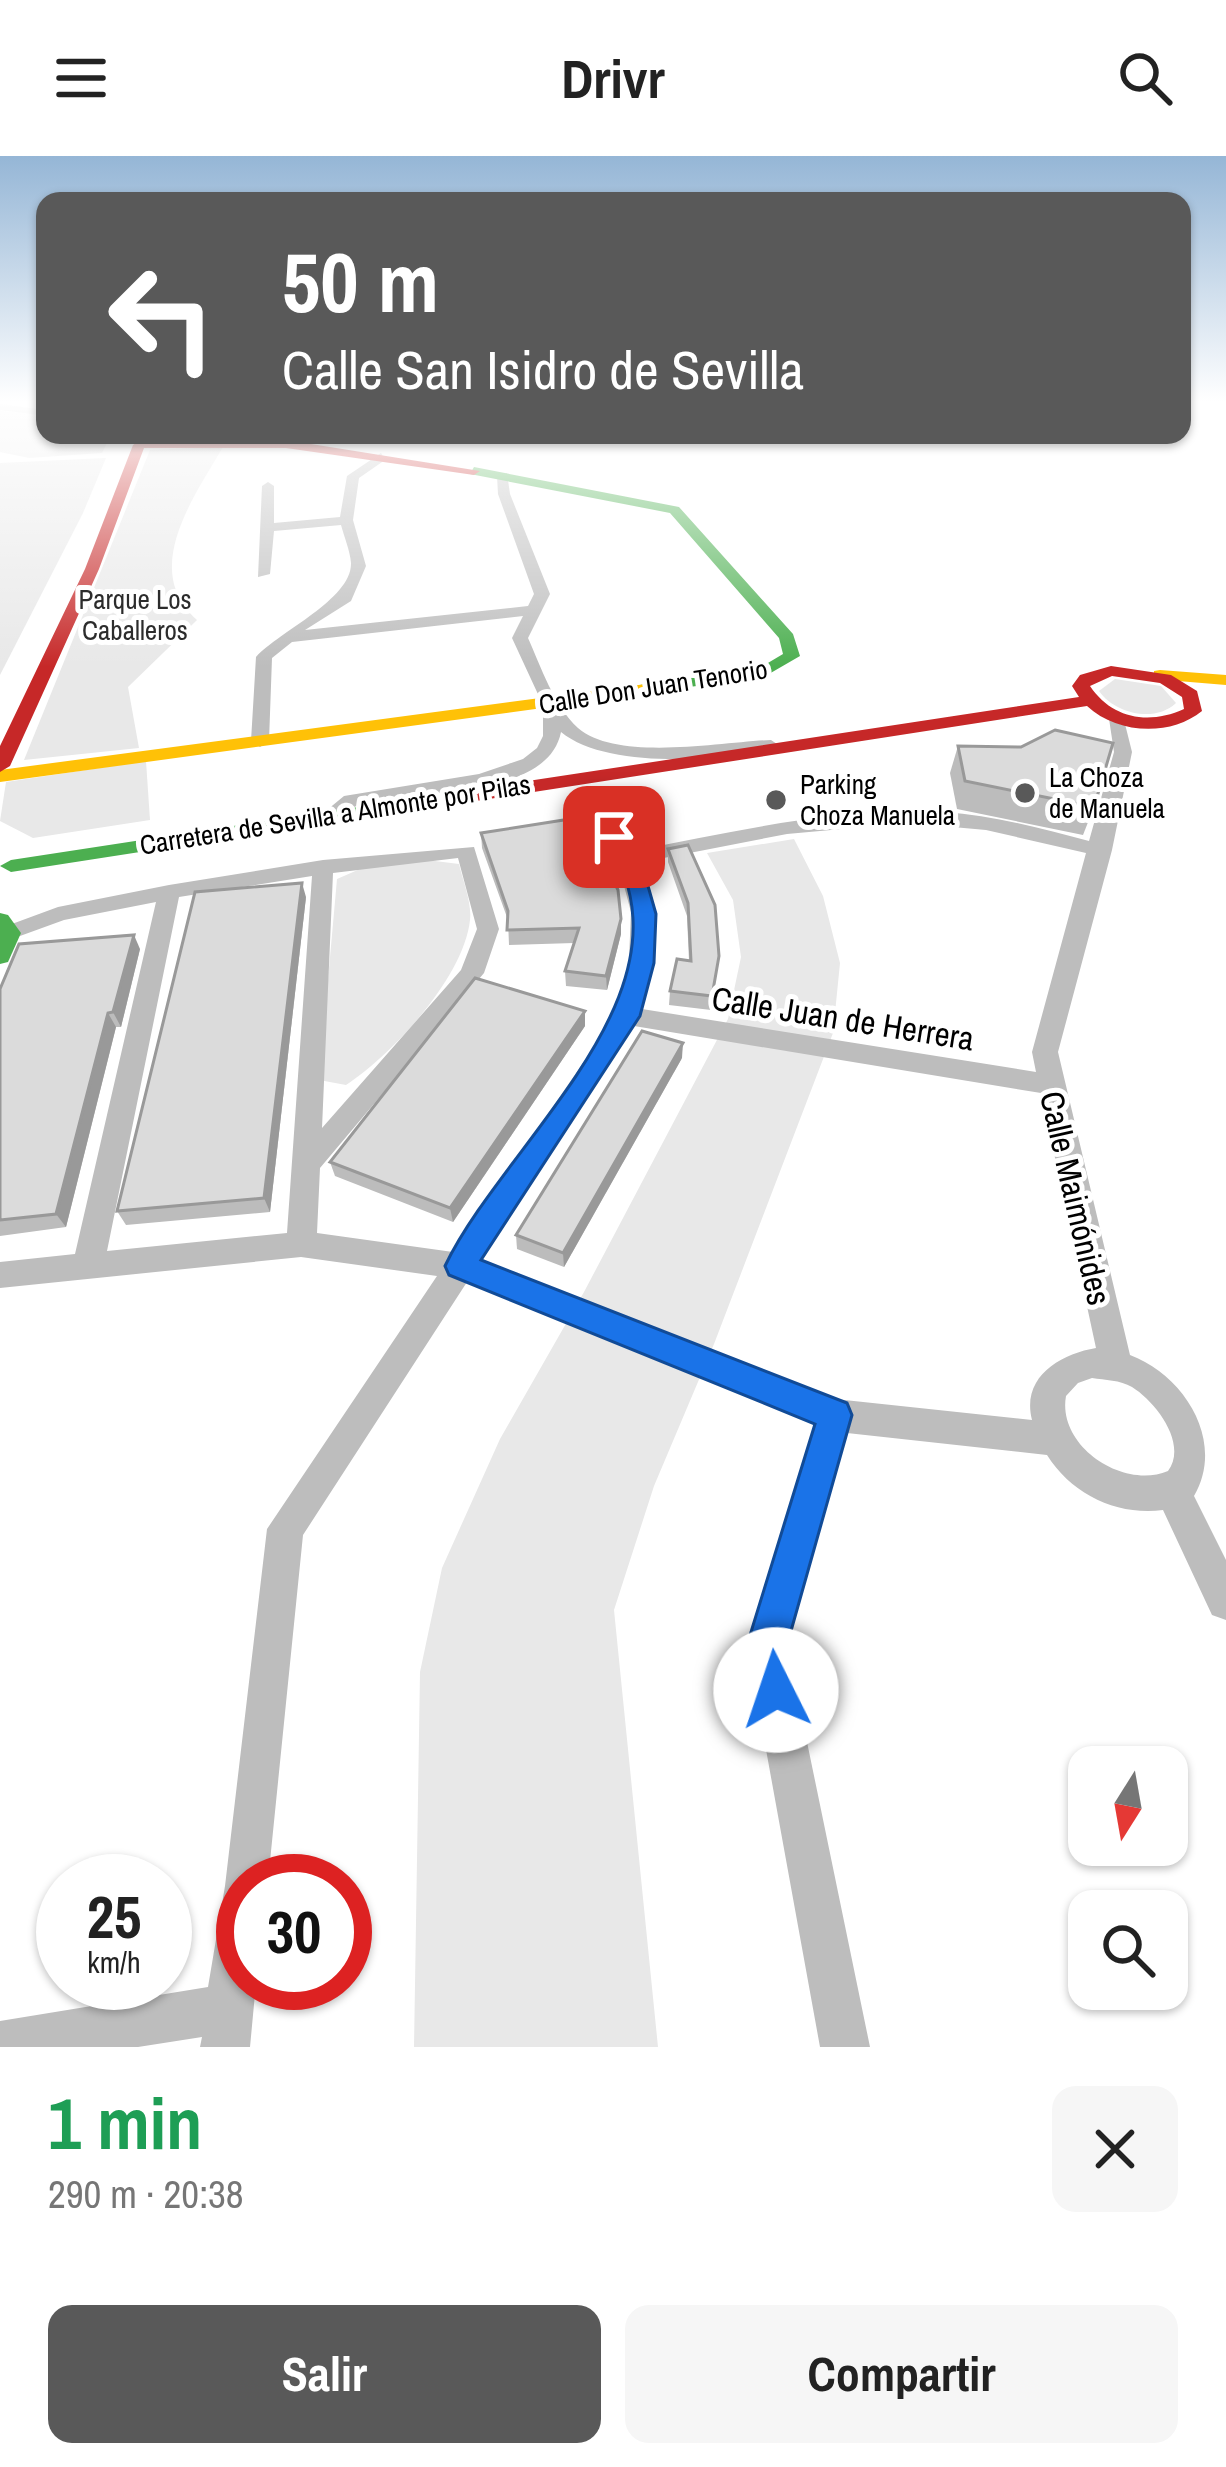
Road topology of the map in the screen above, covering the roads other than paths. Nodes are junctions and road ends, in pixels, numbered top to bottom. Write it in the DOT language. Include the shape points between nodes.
graph roads {
  1 [pos="111,490"];
  2 [pos="118,490"];
  3 [pos="268,490"];
  4 [pos="351,490"];
  5 [pos="504,490"];
  6 [pos="574,490"];
  7 [pos="346,520"];
  8 [pos="267,528"];
  9 [pos="262,574"];
  10 [pos="530,610"];
  11 [pos="308,621"];
  12 [pos="327,633"];
  13 [pos="287,637"];
  14 [pos="1147,673"];
  15 [pos="1226,684"];
  16 [pos="1088,701"];
  17 [pos="550,702"];
  18 [pos="1195,704"];
  19 [pos="1114,716"];
  20 [pos="0,717"];
  21 [pos="1154,723"];
  22 [pos="260,741"];
  23 [pos="788,745"];
  24 [pos="1123,752"];
  25 [pos="0,766"];
  26 [pos="0,776"];
  27 [pos="334,814"];
  28 [pos="600,817"];
  29 [pos="1101,850"];
  30 [pos="629,858"];
  31 [pos="4,864"];
  32 [pos="322,866"];
  33 [pos="170,892"];
  34 [pos="3,936"];
  35 [pos="628,1016"];
  36 [pos="1048,1084"];
  37 [pos="304,1167"];
  38 [pos="301,1244"];
  39 [pos="88,1266"];
  40 [pos="460,1266"];
  41 [pos="0,1275"];
  42 [pos="1116,1365"];
  43 [pos="835,1415"];
  44 [pos="1055,1438"];
  45 [pos="1172,1489"];
  46 [pos="1226,1601"];
  47 [pos="248,1854"];
  48 [pos="228,2028"];
  49 [pos="0,2045"];
  50 [pos="845,2047"];
  1 -- 20 [label="street"];
  2 -- 25 [label="street" via="92,569"];
  3 -- 8 [label="street"];
  4 -- 7 [label="street"];
  5 -- 10 [label="street" via="542,594"];
  6 -- 17 [label="street, Calle Don Juan Tenorio" via="674,510 737,577 792,656 762,673"];
  7 -- 8 [label="street"];
  7 -- 11 [label="street" via="359,566 346,598"];
  8 -- 9 [label="street"];
  10 -- 12 [label="street"];
  10 -- 17 [label="street" via="520,638"];
  11 -- 12 [label="street"];
  11 -- 13 [label="street"];
  12 -- 13 [label="street"];
  13 -- 22 [label="street" via="264,657"];
  14 -- 15 [label="street"];
  14 -- 16 [label="street" via="1096,673 1082,686"];
  14 -- 18 [label="street" via="1181,686"];
  15 -- 18 [label="street"];
  16 -- 19 [label="street"];
  16 -- 23 [label="street, Carretera de Sevilla a Almonte por Pilas"];
  17 -- 22 [label="street, Calle Don Juan Tenorio"];
  17 -- 23 [label="street" via="572,735 622,751"];
  17 -- 27 [label="street" via="553,737 542,755 513,772 351,800"];
  18 -- 21 [label="street" via="1180,720"];
  19 -- 21 [label="street"];
  19 -- 24 [label="street, Calle Maimónides"];
  21 -- 24 [label="street"];
  22 -- 26 [label="street, Calle Don Juan Tenorio"];
  23 -- 27 [label="street, Carretera de Sevilla a Almonte por Pilas"];
  24 -- 29 [label="street, Calle Maimónides"];
  27 -- 31 [label="street, Carretera de Sevilla a Almonte por Pilas"];
  28 -- 30 [label="street"];
  29 -- 30 [label="street" via="947,818 899,818"];
  29 -- 36 [label="street, Calle Maimónides" via="1045,1052"];
  30 -- 35 [label="street" via="645,914"];
  32 -- 33 [label="street"];
  32 -- 37 [label="street"];
  32 -- 37 [label="street" via="467,851 488,929 472,973"];
  33 -- 34 [label="street" via="35,919"];
  33 -- 39 [label="street"];
  35 -- 36 [label="street, Calle Juan de Herrera"];
  35 -- 40 [label="street"];
  36 -- 42 [label="street, Calle Maimónides"];
  37 -- 38 [label="street"];
  38 -- 39 [label="street"];
  38 -- 40 [label="street"];
  39 -- 41 [label="street"];
  40 -- 43 [label="street"];
  40 -- 47 [label="street" via="285,1529"];
  42 -- 44 [label="street" via="1064,1373 1048,1407"];
  42 -- 45 [label="street" via="1163,1391 1190,1432 1187,1475"];
  43 -- 44 [label="street"];
  43 -- 50 [label="street" via="767,1645"];
  44 -- 45 [label="street" via="1070,1461 1110,1489 1136,1496"];
  45 -- 46 [label="street"];
  48 -- 49 [label="street"];
}
